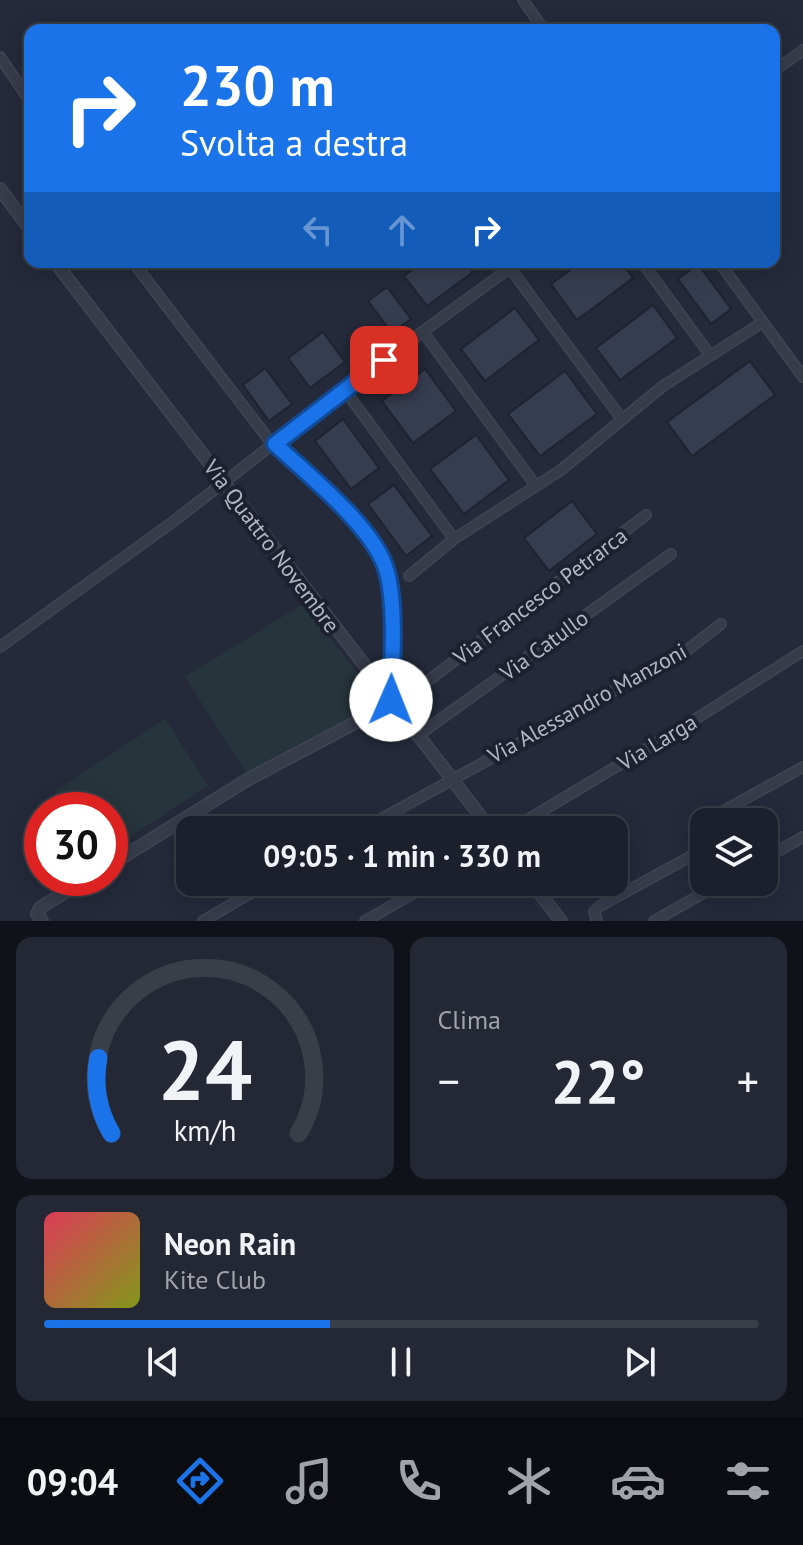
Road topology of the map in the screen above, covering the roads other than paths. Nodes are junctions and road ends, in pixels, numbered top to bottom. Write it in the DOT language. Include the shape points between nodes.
graph roads {
  1 [pos="523,0"];
  2 [pos="540,24"];
  3 [pos="803,50"];
  4 [pos="0,57"];
  5 [pos="780,67"];
  6 [pos="24,92"];
  7 [pos="0,189"];
  8 [pos="24,221"];
  9 [pos="60,268"];
  10 [pos="138,268"];
  11 [pos="510,268"];
  12 [pos="516,268"];
  13 [pos="646,268"];
  14 [pos="723,268"];
  15 [pos="763,322"];
  16 [pos="423,332"];
  17 [pos="710,355"];
  18 [pos="803,377"];
  19 [pos="344,389"];
  20 [pos="621,418"];
  21 [pos="274,444"];
  22 [pos="223,483"];
  23 [pos="536,486"];
  24 [pos="646,515"];
  25 [pos="454,539"];
  26 [pos="671,554"];
  27 [pos="409,576"];
  28 [pos="721,624"];
  29 [pos="0,647"];
  30 [pos="803,651"];
  31 [pos="393,703"];
  32 [pos="417,736"];
  33 [pos="803,767"];
  34 [pos="450,779"];
  35 [pos="729,808"];
  36 [pos="385,816"];
  37 [pos="480,816"];
  38 [pos="533,816"];
  39 [pos="803,837"];
  40 [pos="778,851"];
  41 [pos="128,854"];
  42 [pos="690,857"];
  43 [pos="59,896"];
  44 [pos="246,896"];
  45 [pos="409,896"];
  46 [pos="540,896"];
  47 [pos="698,896"];
  48 [pos="556,920"];
  49 [pos="42,921"];
  50 [pos="203,921"];
  51 [pos="365,921"];
  52 [pos="597,921"];
  53 [pos="654,921"];
  1 -- 2 [label="street"];
  3 -- 5 [label="street"];
  4 -- 6 [label="street"];
  7 -- 8 [label="street"];
  9 -- 22 [label="street, Via Quattro Novembre"];
  10 -- 21 [label="street"];
  11 -- 16 [label="street"];
  12 -- 20 [label="street"];
  13 -- 17 [label="street"];
  14 -- 15 [label="street"];
  15 -- 17 [label="street"];
  15 -- 18 [label="street"];
  16 -- 19 [label="street"];
  16 -- 23 [label="street"];
  17 -- 20 [label="street"];
  19 -- 21 [label="street"];
  19 -- 25 [label="street"];
  20 -- 23 [label="street"];
  21 -- 22 [label="street"];
  21 -- 31 [label="street" via="347,513 385,567 391,589"];
  22 -- 29 [label="street"];
  22 -- 31 [label="street, Via Quattro Novembre"];
  23 -- 25 [label="street"];
  24 -- 31 [label="street, Via Francesco Petrarca"];
  25 -- 27 [label="street"];
  26 -- 32 [label="street, Via Catullo"];
  28 -- 34 [label="street, Via Alessandro Manzoni" via="686,651"];
  30 -- 38 [label="street, Via Larga"];
  31 -- 32 [label="street, Via Quattro Novembre"];
  31 -- 41 [label="street" via="247,780"];
  32 -- 34 [label="street, Via Quattro Novembre"];
  33 -- 35 [label="street"];
  34 -- 36 [label="street, Via Alessandro Manzoni"];
  34 -- 37 [label="street, Via Quattro Novembre"];
  39 -- 40 [label="street"];
  42 -- 52 [label="street" via="600,906 594,912"];
  43 -- 49 [label="street" via="41,907 37,914"];
  44 -- 50 [label="street"];
  45 -- 51 [label="street"];
  46 -- 48 [label="street"];
  47 -- 53 [label="street"];
}
